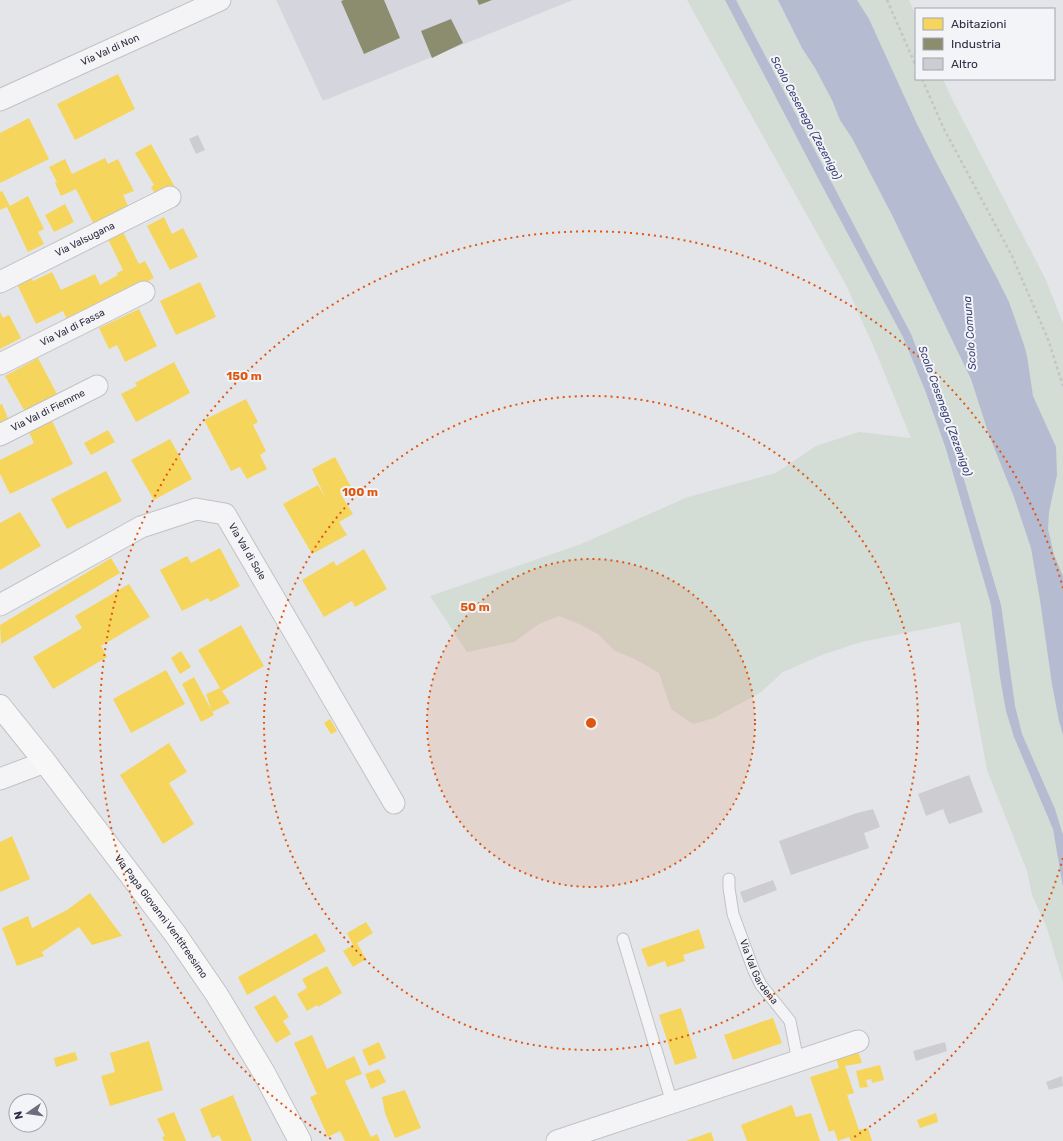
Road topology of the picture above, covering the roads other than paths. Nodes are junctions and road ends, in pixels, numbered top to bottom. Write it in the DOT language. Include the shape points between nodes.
graph roads {
  1 [pos="220,0"];
  2 [pos="0,100"];
  3 [pos="170,197"];
  4 [pos="0,282"];
  5 [pos="144,292"];
  6 [pos="0,364"];
  7 [pos="97,386"];
  8 [pos="0,435"];
  9 [pos="0,605"];
  10 [pos="0,706"];
  11 [pos="45,762"];
  12 [pos="0,779"];
  13 [pos="394,803"];
  14 [pos="729,879"];
  15 [pos="623,939"];
  16 [pos="858,1041"];
  17 [pos="798,1061"];
  18 [pos="672,1103"];
  19 [pos="300,1141"];
  20 [pos="557,1141"];
  1 -- 2 [label="street, Via Val di Non"];
  3 -- 4 [label="street, Via Valsugana"];
  5 -- 6 [label="street, Via Val di Fassa"];
  7 -- 8 [label="street, Via Val di Fiemme"];
  9 -- 13 [label="street, Via Val di Sole" via="141,527 196,509 225,514"];
  10 -- 11 [label="main road, Via Papa Giovanni Ventitreesimo"];
  11 -- 12 [label="street"];
  11 -- 19 [label="main road, Via Papa Giovanni Ventitreesimo" via="176,936 217,995 264,1073"];
  14 -- 17 [label="lane, Via Val Gardena" via="733,914 754,972 761,985 790,1021"];
  15 -- 18 [label="lane"];
  16 -- 17 [label="street"];
  17 -- 18 [label="street"];
  18 -- 20 [label="street"];
}
